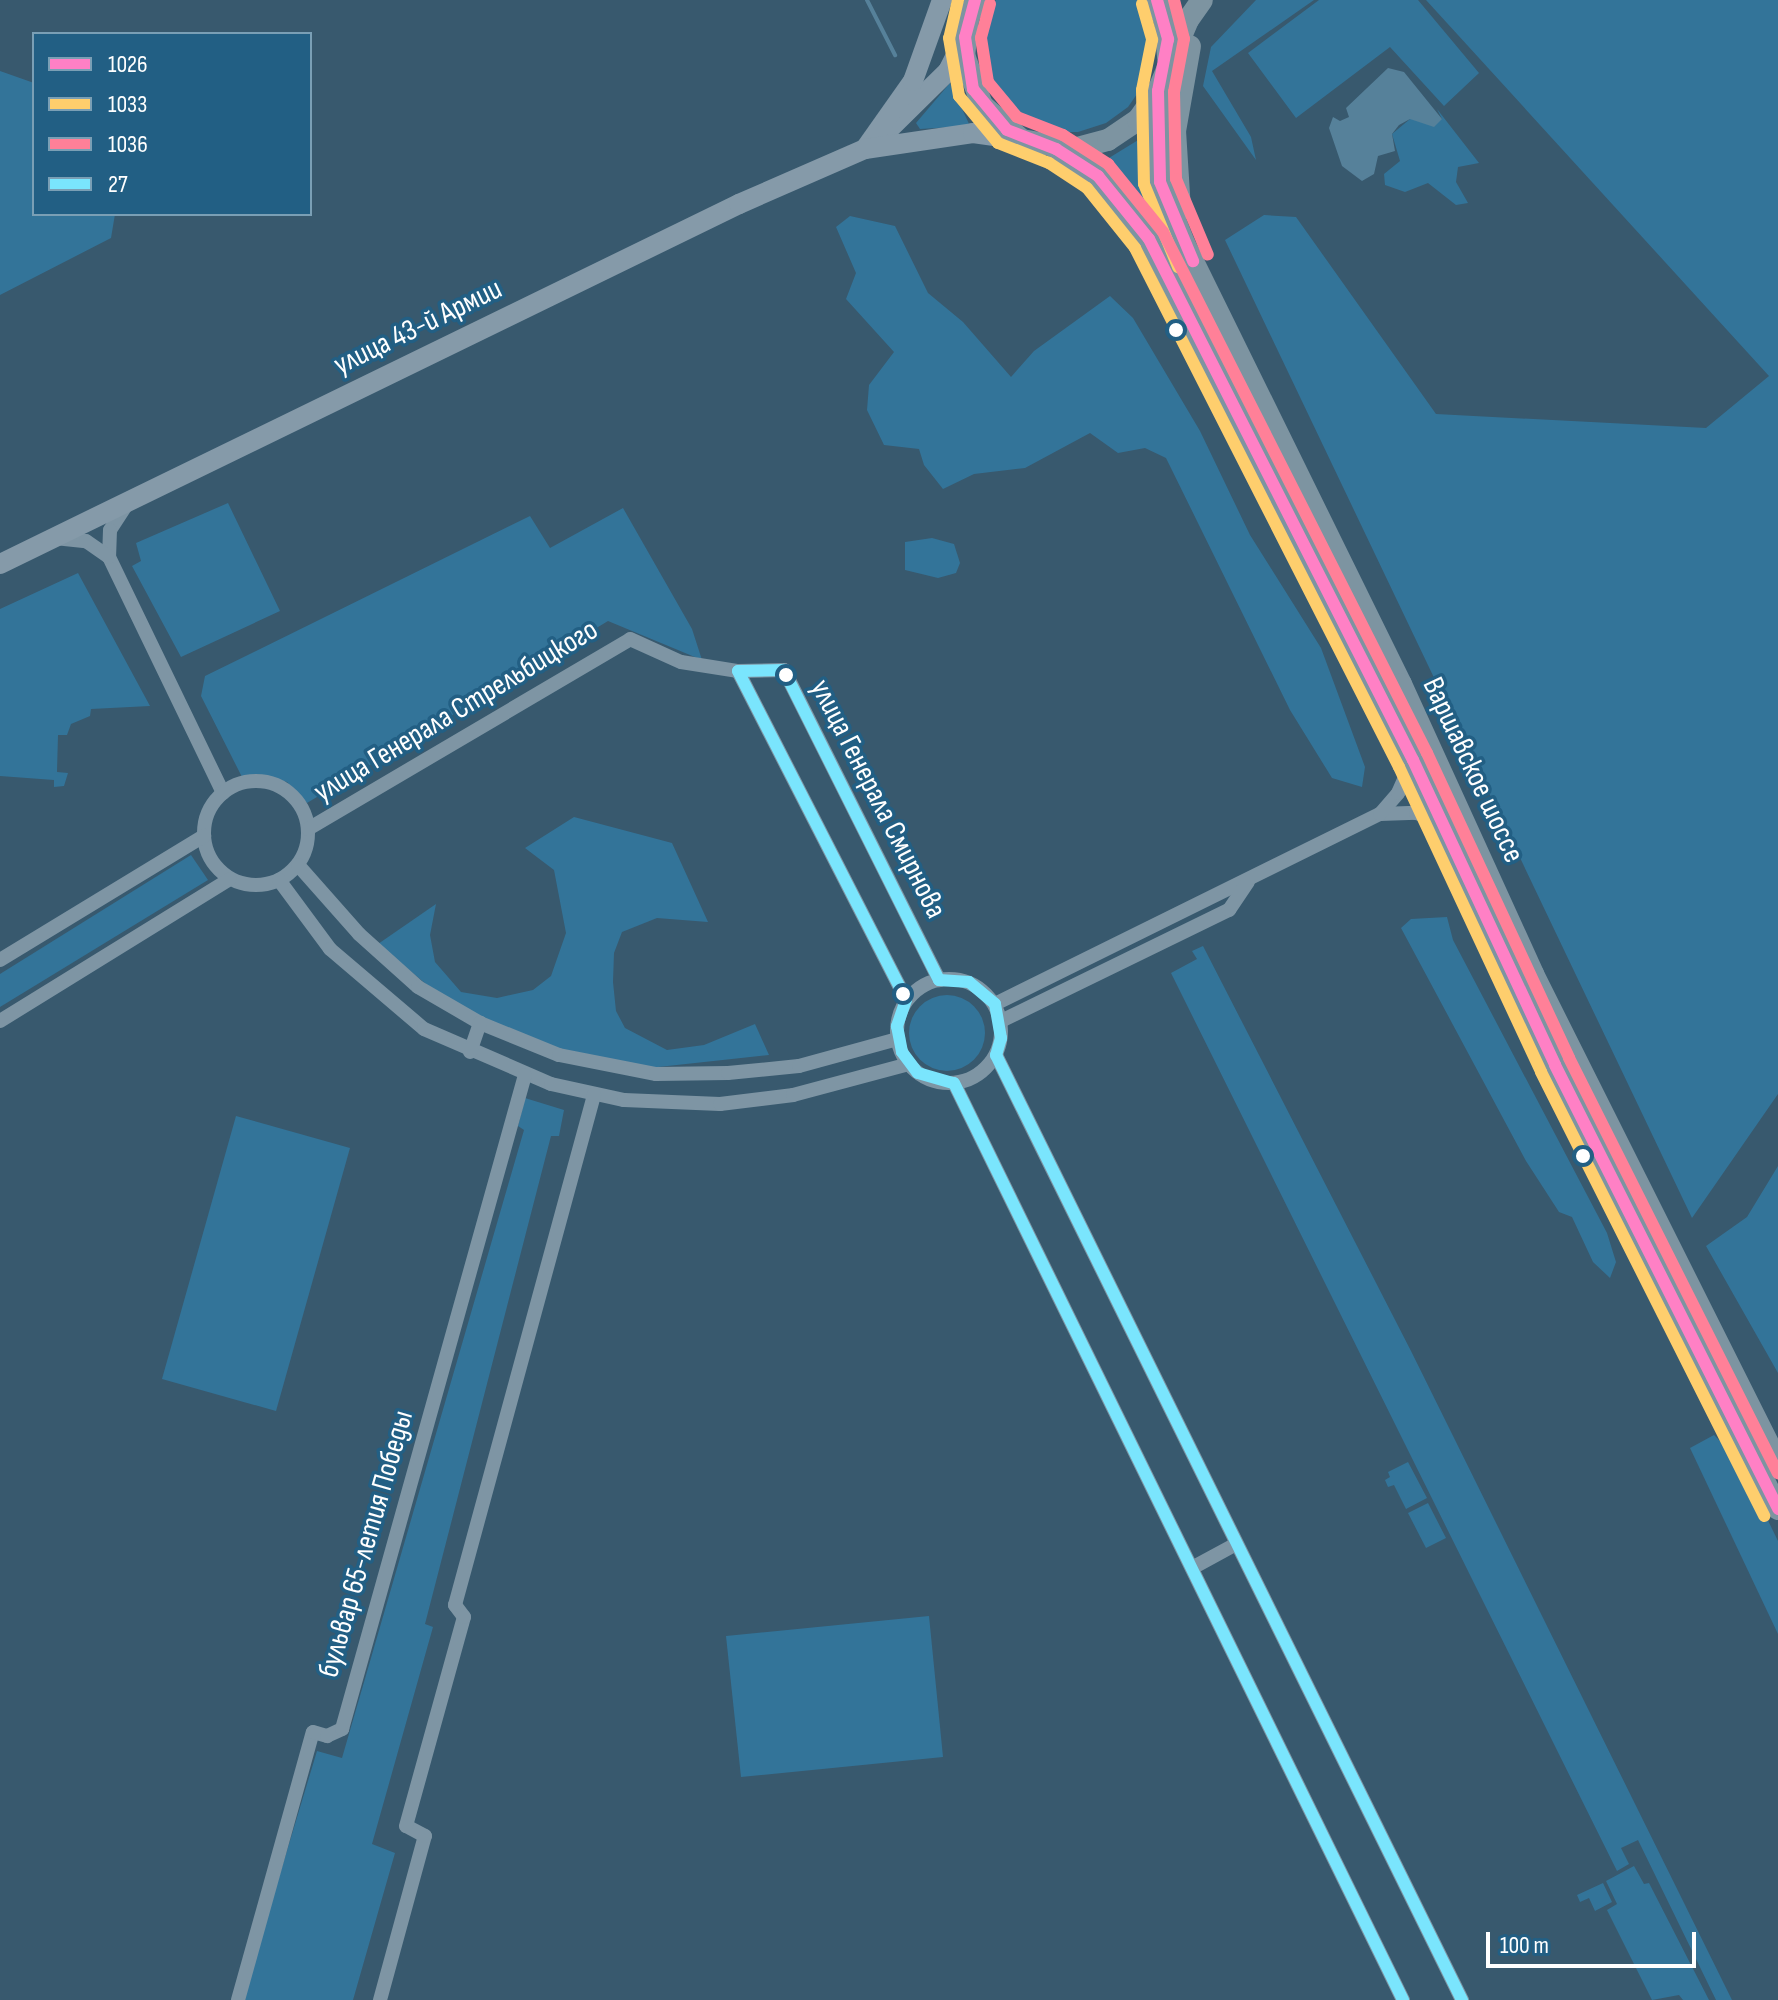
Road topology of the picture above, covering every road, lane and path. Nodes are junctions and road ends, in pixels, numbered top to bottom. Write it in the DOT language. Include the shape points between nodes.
graph roads {
  1 [pos="942,0"];
  2 [pos="1157,0"];
  3 [pos="1204,0"];
  4 [pos="975,1"];
  5 [pos="965,37"];
  6 [pos="1161,83"];
  7 [pos="1022,140"];
  8 [pos="865,149"];
  9 [pos="1056,149"];
  10 [pos="1184,243"];
  11 [pos="128,501"];
  12 [pos="54,538"];
  13 [pos="109,557"];
  14 [pos="0,564"];
  15 [pos="738,671"];
  16 [pos="1413,760"];
  17 [pos="223,793"];
  18 [pos="1380,814"];
  19 [pos="1442,820"];
  20 [pos="308,829"];
  21 [pos="204,836"];
  22 [pos="298,865"];
  23 [pos="230,879"];
  24 [pos="279,880"];
  25 [pos="1250,880"];
  26 [pos="1190,910"];
  27 [pos="1197,926"];
  28 [pos="0,960"];
  29 [pos="939,980"];
  30 [pos="906,1000"];
  31 [pos="995,1004"];
  32 [pos="0,1021"];
  33 [pos="1001,1021"];
  34 [pos="480,1023"];
  35 [pos="898,1039"];
  36 [pos="470,1052"];
  37 [pos="996,1055"];
  38 [pos="909,1064"];
  39 [pos="656,1074"];
  40 [pos="525,1075"];
  41 [pos="954,1083"];
  42 [pos="594,1095"];
  43 [pos="653,1102"];
  44 [pos="1778,1463"];
  45 [pos="1778,1509"];
  46 [pos="1236,1544"];
  47 [pos="1192,1568"];
  48 [pos="238,2000"];
  49 [pos="380,2000"];
  50 [pos="1403,2000"];
  51 [pos="1462,2000"];
  1 -- 8 [label="main road" via="913,81"];
  2 -- 6 [label="main road, Варшавское шоссе" via="1168,39"];
  3 -- 6 [label="main road"];
  3 -- 10 [label="main road" via="1180,79 1175,131"];
  4 -- 5 [label="main road"];
  5 -- 7 [label="main road" via="973,89 993,119"];
  5 -- 8 [label="main road, улица 43-й Армии" via="948,71"];
  6 -- 9 [label="main road" via="1124,132 1092,146"];
  6 -- 10 [label="main road, Варшавское шоссе" via="1160,182"];
  7 -- 8 [label="main road, улица 43-й Армии" via="973,133"];
  7 -- 9 [label="main road"];
  8 -- 11 [label="main road, улица 43-й Армии" via="739,204"];
  9 -- 16 [label="main road, Варшавское шоссе" via="1098,176 1149,239"];
  10 -- 44 [label="main road, Варшавское шоссе" via="1401,684 1550,1008"];
  11 -- 12 [label="main road, улица 43-й Армии"];
  11 -- 13 [label="street" via="110,530"];
  12 -- 13 [label="street" via="86,541"];
  12 -- 14 [label="main road, улица 43-й Армии"];
  13 -- 17 [label="street"];
  15 -- 20 [label="street, улица Генерала Стрельбицкого" via="681,662 630,639"];
  15 -- 29 [label="street, улица Генерала Смирнова" via="784,670"];
  15 -- 30 [label="street"];
  16 -- 18 [label="street" via="1398,793"];
  16 -- 19 [label="main road, Варшавское шоссе"];
  17 -- 20 [label="street" via="245,783 269,782 296,799"];
  17 -- 21 [label="street" via="212,805"];
  18 -- 19 [label="street" via="1416,813"];
  18 -- 25 [label="street"];
  19 -- 45 [label="main road, Варшавское шоссе" via="1555,1065"];
  20 -- 22 [label="street"];
  21 -- 23 [label="street" via="212,861"];
  21 -- 28 [label="street"];
  22 -- 24 [label="street"];
  22 -- 34 [label="street" via="386,960 418,987"];
  23 -- 24 [label="street" via="246,885"];
  23 -- 32 [label="street"];
  24 -- 36 [label="street" via="330,949 424,1029"];
  25 -- 26 [label="street"];
  25 -- 27 [label="street" via="1229,910"];
  26 -- 27 [label="street"];
  26 -- 31 [label="street"];
  27 -- 33 [label="street"];
  29 -- 30 [label="street"];
  29 -- 31 [label="street" via="969,982"];
  30 -- 35 [label="street"];
  31 -- 33 [label="street"];
  33 -- 37 [label="street"];
  34 -- 36 [label="street"];
  34 -- 39 [label="street" via="559,1055"];
  35 -- 38 [label="street"];
  35 -- 39 [label="street" via="799,1066"];
  36 -- 40 [label="street"];
  37 -- 41 [label="street" via="971,1078"];
  37 -- 46 [label="street"];
  38 -- 41 [label="street" via="929,1079"];
  38 -- 43 [label="street" via="793,1095 720,1104"];
  39 -- 43 [label="street"];
  40 -- 42 [label="street"];
  40 -- 48 [label="street, бульвар 65-летия Победы" via="342,1729 327,1736 313,1732"];
  41 -- 47 [label="street"];
  42 -- 43 [label="street"];
  42 -- 49 [label="street" via="455,1605 464,1617 406,1826 425,1836"];
  46 -- 47 [label="street"];
  46 -- 51 [label="street"];
  47 -- 50 [label="street"];
}
